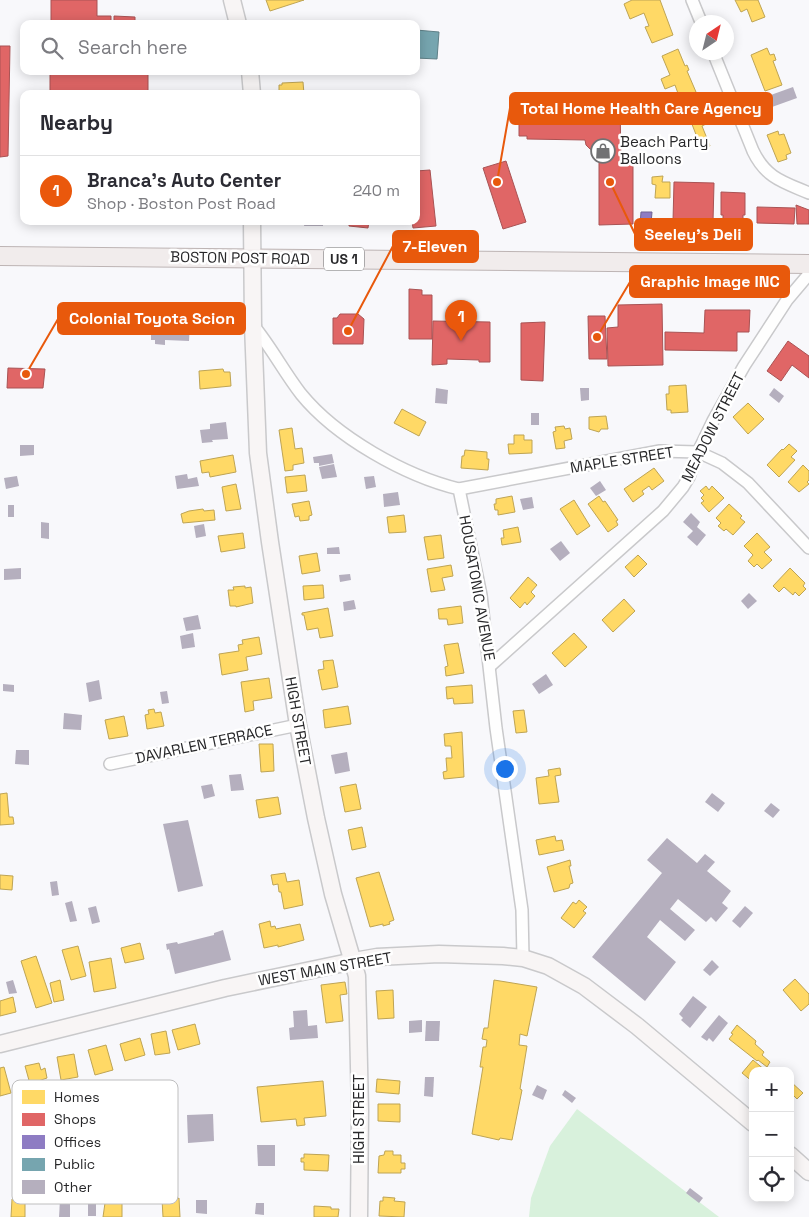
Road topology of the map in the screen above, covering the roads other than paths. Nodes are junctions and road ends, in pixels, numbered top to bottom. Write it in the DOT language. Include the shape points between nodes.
graph roads {
  1 [pos="232,0"];
  2 [pos="692,0"];
  3 [pos="698,15"];
  4 [pos="237,20"];
  5 [pos="716,60"];
  6 [pos="250,75"];
  7 [pos="252,90"];
  8 [pos="809,193"];
  9 [pos="252,225"];
  10 [pos="0,256"];
  11 [pos="252,258"];
  12 [pos="809,264"];
  13 [pos="809,274"];
  14 [pos="253,325"];
  15 [pos="698,452"];
  16 [pos="459,488"];
  17 [pos="809,548"];
  18 [pos="490,666"];
  19 [pos="298,725"];
  20 [pos="110,764"];
  21 [pos="523,958"];
  22 [pos="354,961"];
  23 [pos="0,1044"];
  24 [pos="749,1120"];
  25 [pos="791,1157"];
  26 [pos="809,1172"];
  27 [pos="359,1217"];
  1 -- 4 [label="main road"];
  2 -- 3 [label="street"];
  5 -- 8 [label="street" via="761,165 771,176"];
  6 -- 7 [label="main road"];
  9 -- 11 [label="main road, HIGH STREET"];
  10 -- 11 [label="main road, BOSTON POST ROAD / US 1"];
  11 -- 12 [label="main road, BOSTON POST ROAD / US 1"];
  11 -- 14 [label="main road, HIGH STREET"];
  13 -- 15 [label="street, MEADOW STREET" via="787,300 744,366"];
  14 -- 16 [label="street" via="301,393 331,424 370,451 429,480"];
  14 -- 19 [label="main road, HIGH STREET" via="258,453"];
  15 -- 16 [label="street, MAPLE STREET" via="660,451"];
  15 -- 17 [label="street, MAPLE STREET" via="722,463 748,483"];
  15 -- 18 [label="street, MEADOW STREET" via="690,477 663,511"];
  16 -- 18 [label="street, HOUSATONIC AVENUE" via="481,595"];
  18 -- 21 [label="street, HOUSATONIC AVENUE" via="522,910"];
  19 -- 20 [label="street, DAVARLEN TERRACE"];
  19 -- 22 [label="main road, HIGH STREET" via="333,894"];
  21 -- 22 [label="main road, WEST MAIN STREET" via="439,954"];
  21 -- 24 [label="main road, WEST MAIN STREET" via="548,966 584,986 638,1026"];
  22 -- 23 [label="main road, WEST MAIN STREET" via="224,988"];
  22 -- 27 [label="main road, HIGH STREET" via="358,976"];
  25 -- 26 [label="main road"];
}
